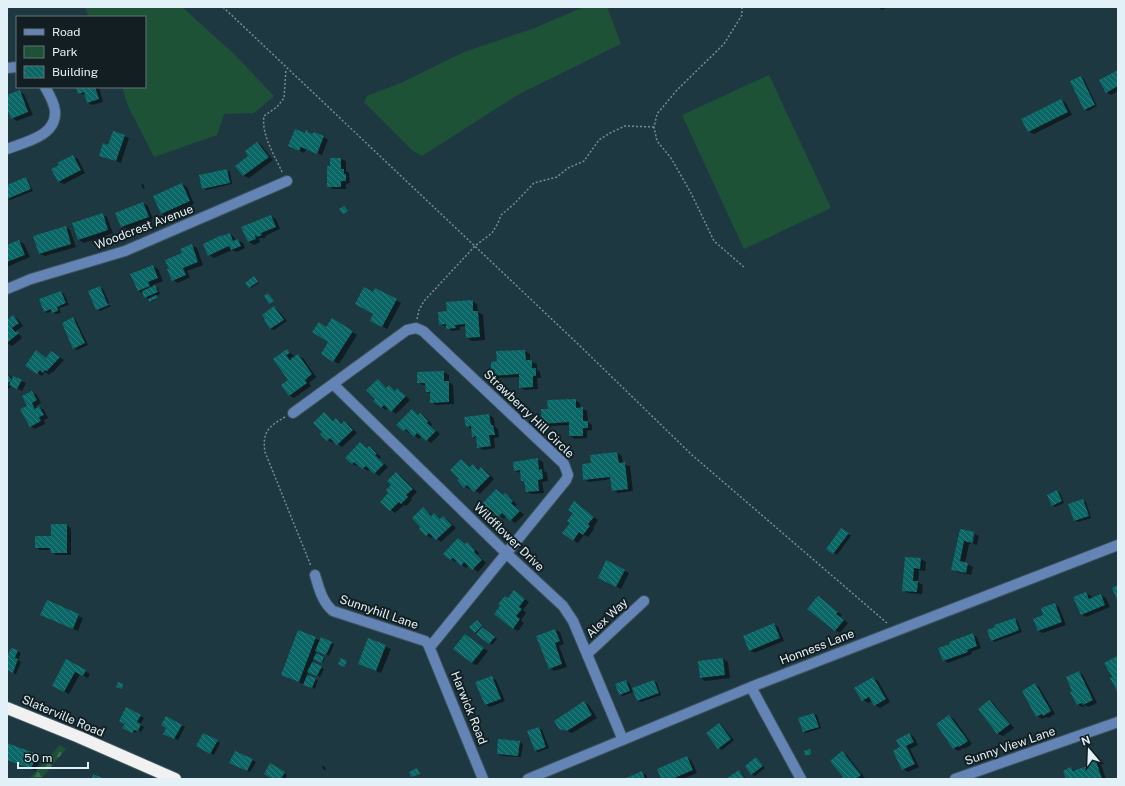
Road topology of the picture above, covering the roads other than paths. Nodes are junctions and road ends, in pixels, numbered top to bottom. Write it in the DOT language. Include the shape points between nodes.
graph roads {
  1 [pos="46,88"];
  2 [pos="7,149"];
  3 [pos="286,181"];
  4 [pos="7,289"];
  5 [pos="333,384"];
  6 [pos="293,413"];
  7 [pos="1118,545"];
  8 [pos="507,554"];
  9 [pos="315,575"];
  10 [pos="644,601"];
  11 [pos="430,647"];
  12 [pos="587,654"];
  13 [pos="751,686"];
  14 [pos="7,708"];
  15 [pos="1118,722"];
  16 [pos="623,740"];
  17 [pos="175,779"];
  18 [pos="483,779"];
  19 [pos="528,779"];
  20 [pos="801,779"];
  21 [pos="955,779"];
  1 -- 2 [label="street" via="55,111 51,126 46,133"];
  3 -- 4 [label="street, Woodcrest Avenue" via="125,250"];
  5 -- 6 [label="street"];
  5 -- 8 [label="street, Wildflower Drive"];
  5 -- 8 [label="street, Strawberry Hill Circle" via="407,330 416,328 429,336 559,459 567,469 566,480"];
  7 -- 13 [label="street, Honness Lane"];
  8 -- 11 [label="street, Strawberry Hill Circle"];
  8 -- 12 [label="street, Wildflower Drive" via="563,606 573,621"];
  9 -- 11 [label="street, Sunnyhill Lane" via="324,601 333,611 425,641"];
  10 -- 12 [label="street, Alex Way"];
  11 -- 18 [label="street, Harwick Road"];
  12 -- 16 [label="street, Wildflower Drive"];
  13 -- 16 [label="street, Honness Lane"];
  13 -- 20 [label="street"];
  14 -- 17 [label="highway, Slaterville Road"];
  15 -- 21 [label="street, Sunny View Lane"];
  16 -- 19 [label="street, Honness Lane"];
}
